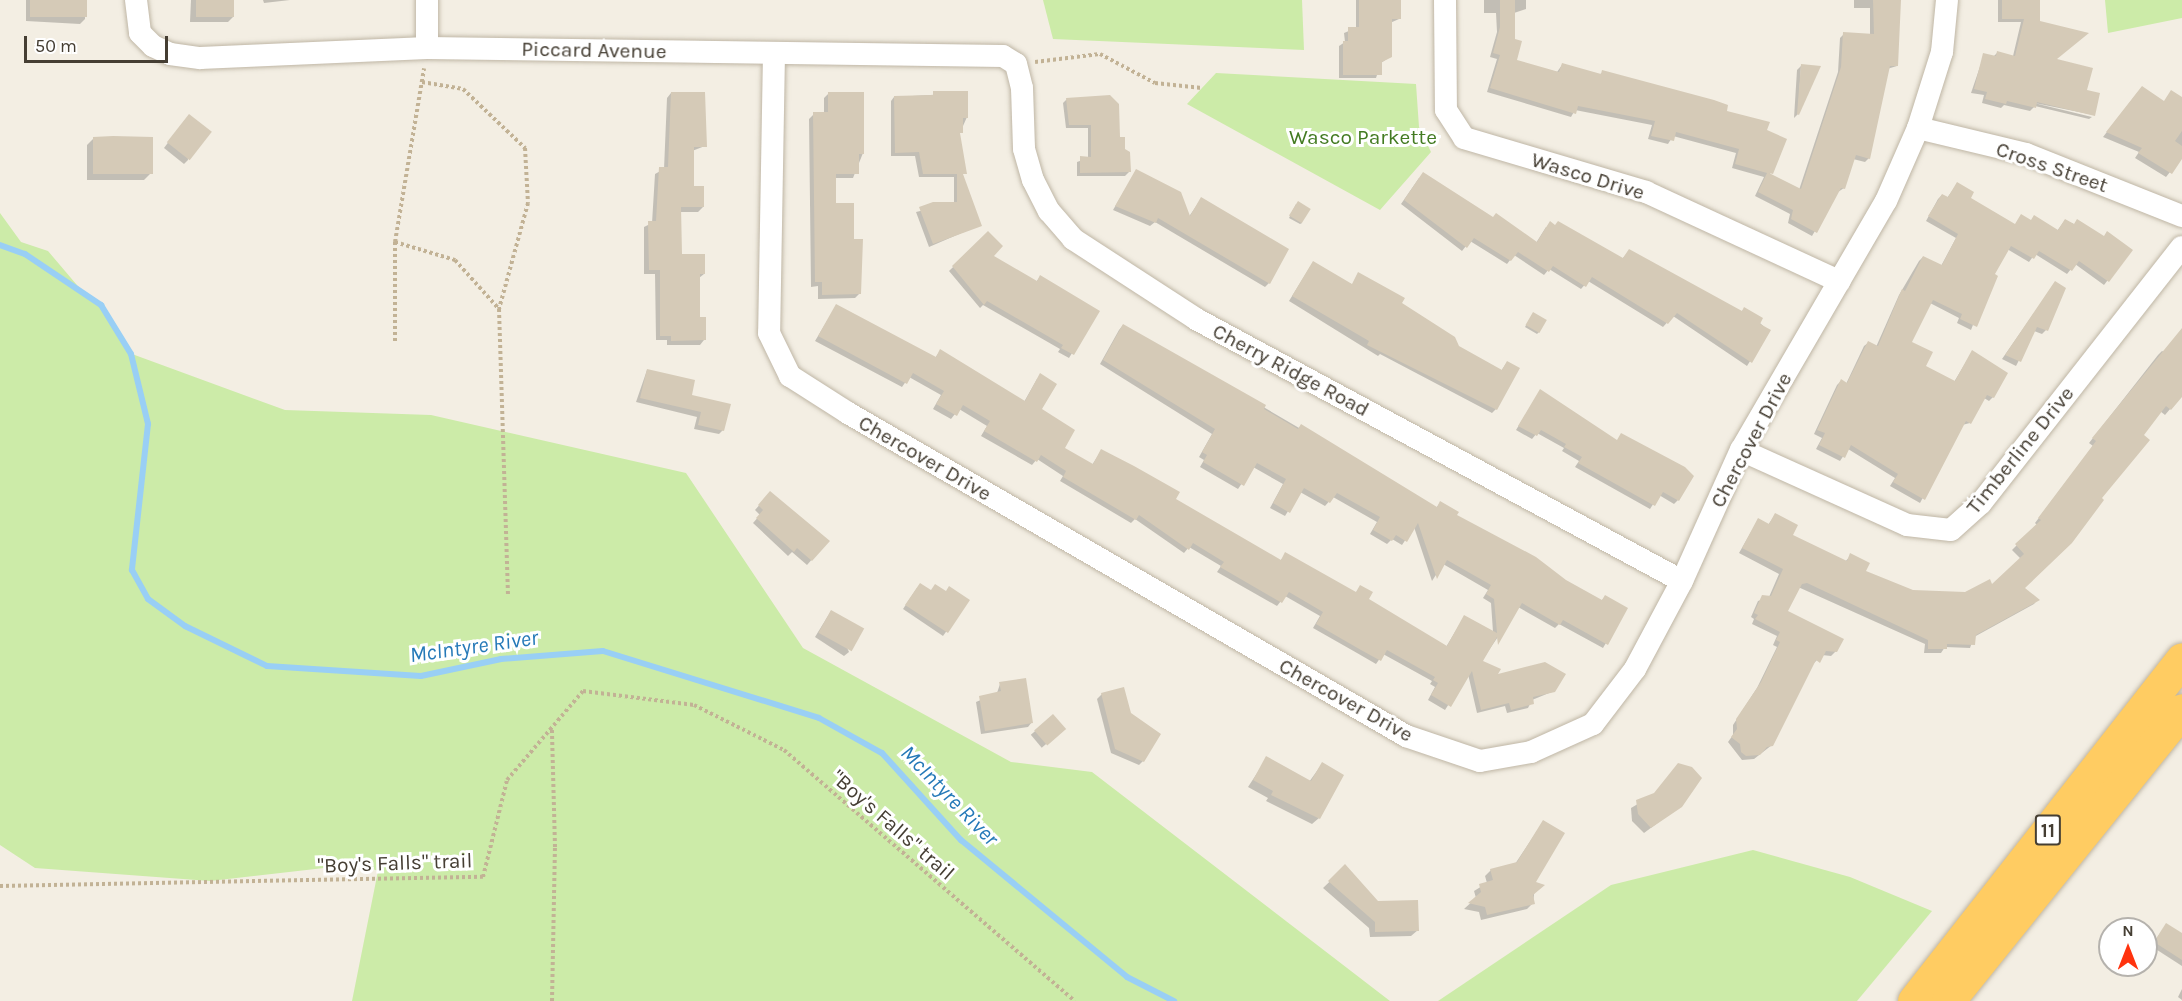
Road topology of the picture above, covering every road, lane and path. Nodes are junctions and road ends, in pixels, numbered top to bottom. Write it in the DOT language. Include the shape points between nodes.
graph roads {
  1 [pos="136,0"];
  2 [pos="427,0"];
  3 [pos="1445,0"];
  4 [pos="1947,0"];
  5 [pos="427,48"];
  6 [pos="774,53"];
  7 [pos="1016,64"];
  8 [pos="422,82"];
  9 [pos="1202,88"];
  10 [pos="1918,128"];
  11 [pos="2182,216"];
  12 [pos="395,242"];
  13 [pos="2182,247"];
  14 [pos="1839,281"];
  15 [pos="499,309"];
  16 [pos="395,341"];
  17 [pos="1741,450"];
  18 [pos="1682,581"];
  19 [pos="507,596"];
  20 [pos="2182,659"];
  21 [pos="2182,710"];
  22 [pos="552,728"];
  23 [pos="0,886"];
  24 [pos="552,1001"];
  25 [pos="1075,1001"];
  26 [pos="1914,1001"];
  27 [pos="1948,1001"];
  1 -- 5 [label="street, Piccard Avenue" via="140,33 153,46 170,54 200,58"];
  2 -- 5 [label="street"];
  3 -- 14 [label="street, Wasco Drive" via="1446,110 1464,138 1646,192"];
  4 -- 10 [label="street, Chercover Drive" via="1942,52"];
  5 -- 6 [label="street, Piccard Avenue"];
  5 -- 8 [label="path"];
  6 -- 7 [label="street, Piccard Avenue" via="1003,56"];
  6 -- 18 [label="street, Chercover Drive" via="769,333 790,376 848,413 1406,736 1480,761 1531,752 1593,724 1635,669"];
  7 -- 9 [label="path" via="1100,54 1155,83"];
  7 -- 18 [label="street, Cherry Ridge Road" via="1022,88 1024,149 1034,180 1049,211 1073,239 1196,319"];
  8 -- 12 [label="path"];
  8 -- 15 [label="path" via="463,89 525,148 528,204"];
  10 -- 11 [label="street, Cross Street" via="2026,154"];
  10 -- 14 [label="street, Chercover Drive" via="1886,201"];
  12 -- 15 [label="path" via="455,260"];
  12 -- 16 [label="path"];
  13 -- 17 [label="street, Timberline Drive" via="1982,503 1951,530 1907,525"];
  14 -- 17 [label="street, Chercover Drive"];
  15 -- 19 [label="path"];
  17 -- 18 [label="street, Chercover Drive"];
  20 -- 26 [label="highway, 11"];
  21 -- 27 [label="highway, 11"];
  22 -- 23 [label="path, \"Boy's Falls\" trail" via="507,780 483,878"];
  22 -- 24 [label="path" via="555,847"];
  22 -- 25 [label="path, \"Boy's Falls\" trail" via="583,691 694,705 784,750"];
}
